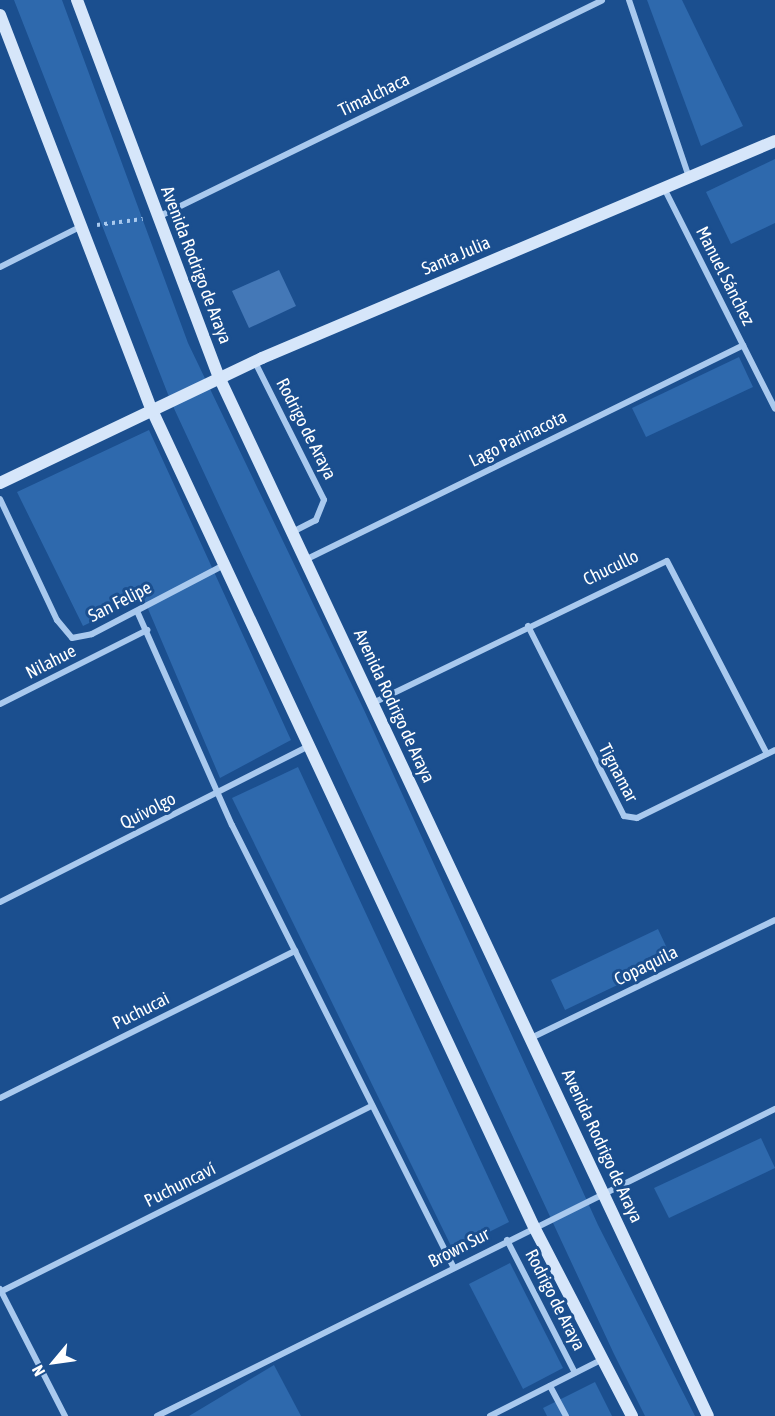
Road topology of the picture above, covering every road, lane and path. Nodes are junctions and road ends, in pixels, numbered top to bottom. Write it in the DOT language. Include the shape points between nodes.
graph roads {
  1 [pos="77,0"];
  2 [pos="602,0"];
  3 [pos="629,0"];
  4 [pos="0,15"];
  5 [pos="775,141"];
  6 [pos="688,177"];
  7 [pos="664,188"];
  8 [pos="158,217"];
  9 [pos="80,227"];
  10 [pos="0,267"];
  11 [pos="743,345"];
  12 [pos="254,361"];
  13 [pos="219,377"];
  14 [pos="772,396"];
  15 [pos="151,408"];
  16 [pos="775,409"];
  17 [pos="0,483"];
  18 [pos="0,499"];
  19 [pos="292,532"];
  20 [pos="305,560"];
  21 [pos="224,565"];
  22 [pos="137,611"];
  23 [pos="528,626"];
  24 [pos="147,630"];
  25 [pos="373,703"];
  26 [pos="0,704"];
  27 [pos="309,746"];
  28 [pos="775,750"];
  29 [pos="768,754"];
  30 [pos="218,793"];
  31 [pos="0,902"];
  32 [pos="775,920"];
  33 [pos="295,951"];
  34 [pos="531,1038"];
  35 [pos="0,1098"];
  36 [pos="372,1106"];
  37 [pos="775,1109"];
  38 [pos="604,1192"];
  39 [pos="534,1227"];
  40 [pos="507,1240"];
  41 [pos="453,1268"];
  42 [pos="1,1290"];
  43 [pos="601,1360"];
  44 [pos="575,1373"];
  45 [pos="550,1386"];
  46 [pos="64,1416"];
  47 [pos="157,1416"];
  48 [pos="490,1416"];
  49 [pos="566,1416"];
  50 [pos="632,1416"];
  51 [pos="708,1416"];
  1 -- 8 [label="main road, Avenida Rodrigo de Araya"];
  2 -- 8 [label="street, Timalchaca"];
  3 -- 6 [label="street"];
  4 -- 9 [label="main road"];
  5 -- 6 [label="main road, Santa Julia"];
  6 -- 7 [label="main road, Santa Julia"];
  7 -- 11 [label="street, Manuel Sánchez"];
  7 -- 12 [label="main road, Santa Julia"];
  8 -- 9 [label="path"];
  8 -- 13 [label="main road, Avenida Rodrigo de Araya"];
  9 -- 10 [label="street"];
  9 -- 15 [label="main road"];
  11 -- 14 [label="street, Manuel Sánchez"];
  11 -- 20 [label="street, Lago Parinacota"];
  12 -- 13 [label="main road, Santa Julia"];
  12 -- 19 [label="street, Rodrigo de Araya" via="324,500 316,520"];
  13 -- 15 [label="main road, Santa Julia"];
  13 -- 19 [label="main road, Avenida Rodrigo de Araya"];
  14 -- 16 [label="street, Manuel Sánchez"];
  15 -- 17 [label="main road, Santa Julia"];
  15 -- 21 [label="main road"];
  18 -- 22 [label="street, San Felipe" via="66,634 83,638"];
  19 -- 20 [label="main road, Avenida Rodrigo de Araya"];
  20 -- 25 [label="main road, Avenida Rodrigo de Araya"];
  21 -- 22 [label="street, San Felipe"];
  21 -- 27 [label="main road"];
  22 -- 24 [label="street"];
  23 -- 25 [label="street, Chucullo"];
  23 -- 29 [label="street, Chucullo" via="667,561"];
  23 -- 29 [label="street, Tignamar" via="624,816 637,818"];
  24 -- 26 [label="street, Nilahue"];
  24 -- 30 [label="street"];
  25 -- 34 [label="main road, Avenida Rodrigo de Araya"];
  27 -- 30 [label="street, Quivolgo"];
  27 -- 39 [label="main road"];
  28 -- 29 [label="street, Tignamar"];
  30 -- 31 [label="street, Quivolgo"];
  30 -- 33 [label="street"];
  32 -- 34 [label="street, Copaquila"];
  33 -- 35 [label="street, Puchucai"];
  33 -- 36 [label="street"];
  34 -- 38 [label="main road, Avenida Rodrigo de Araya"];
  36 -- 41 [label="street"];
  36 -- 42 [label="street, Puchuncaví"];
  37 -- 38 [label="street, Brown Sur"];
  38 -- 39 [label="street, Brown Sur"];
  38 -- 51 [label="main road, Avenida Rodrigo de Araya"];
  39 -- 40 [label="street, Brown Sur"];
  39 -- 43 [label="main road"];
  40 -- 41 [label="street, Brown Sur"];
  40 -- 44 [label="street, Rodrigo de Araya"];
  41 -- 47 [label="street, Brown Sur"];
  42 -- 46 [label="street"];
  43 -- 44 [label="street"];
  43 -- 50 [label="main road"];
  44 -- 45 [label="street"];
  45 -- 48 [label="street"];
  45 -- 49 [label="street"];
}
